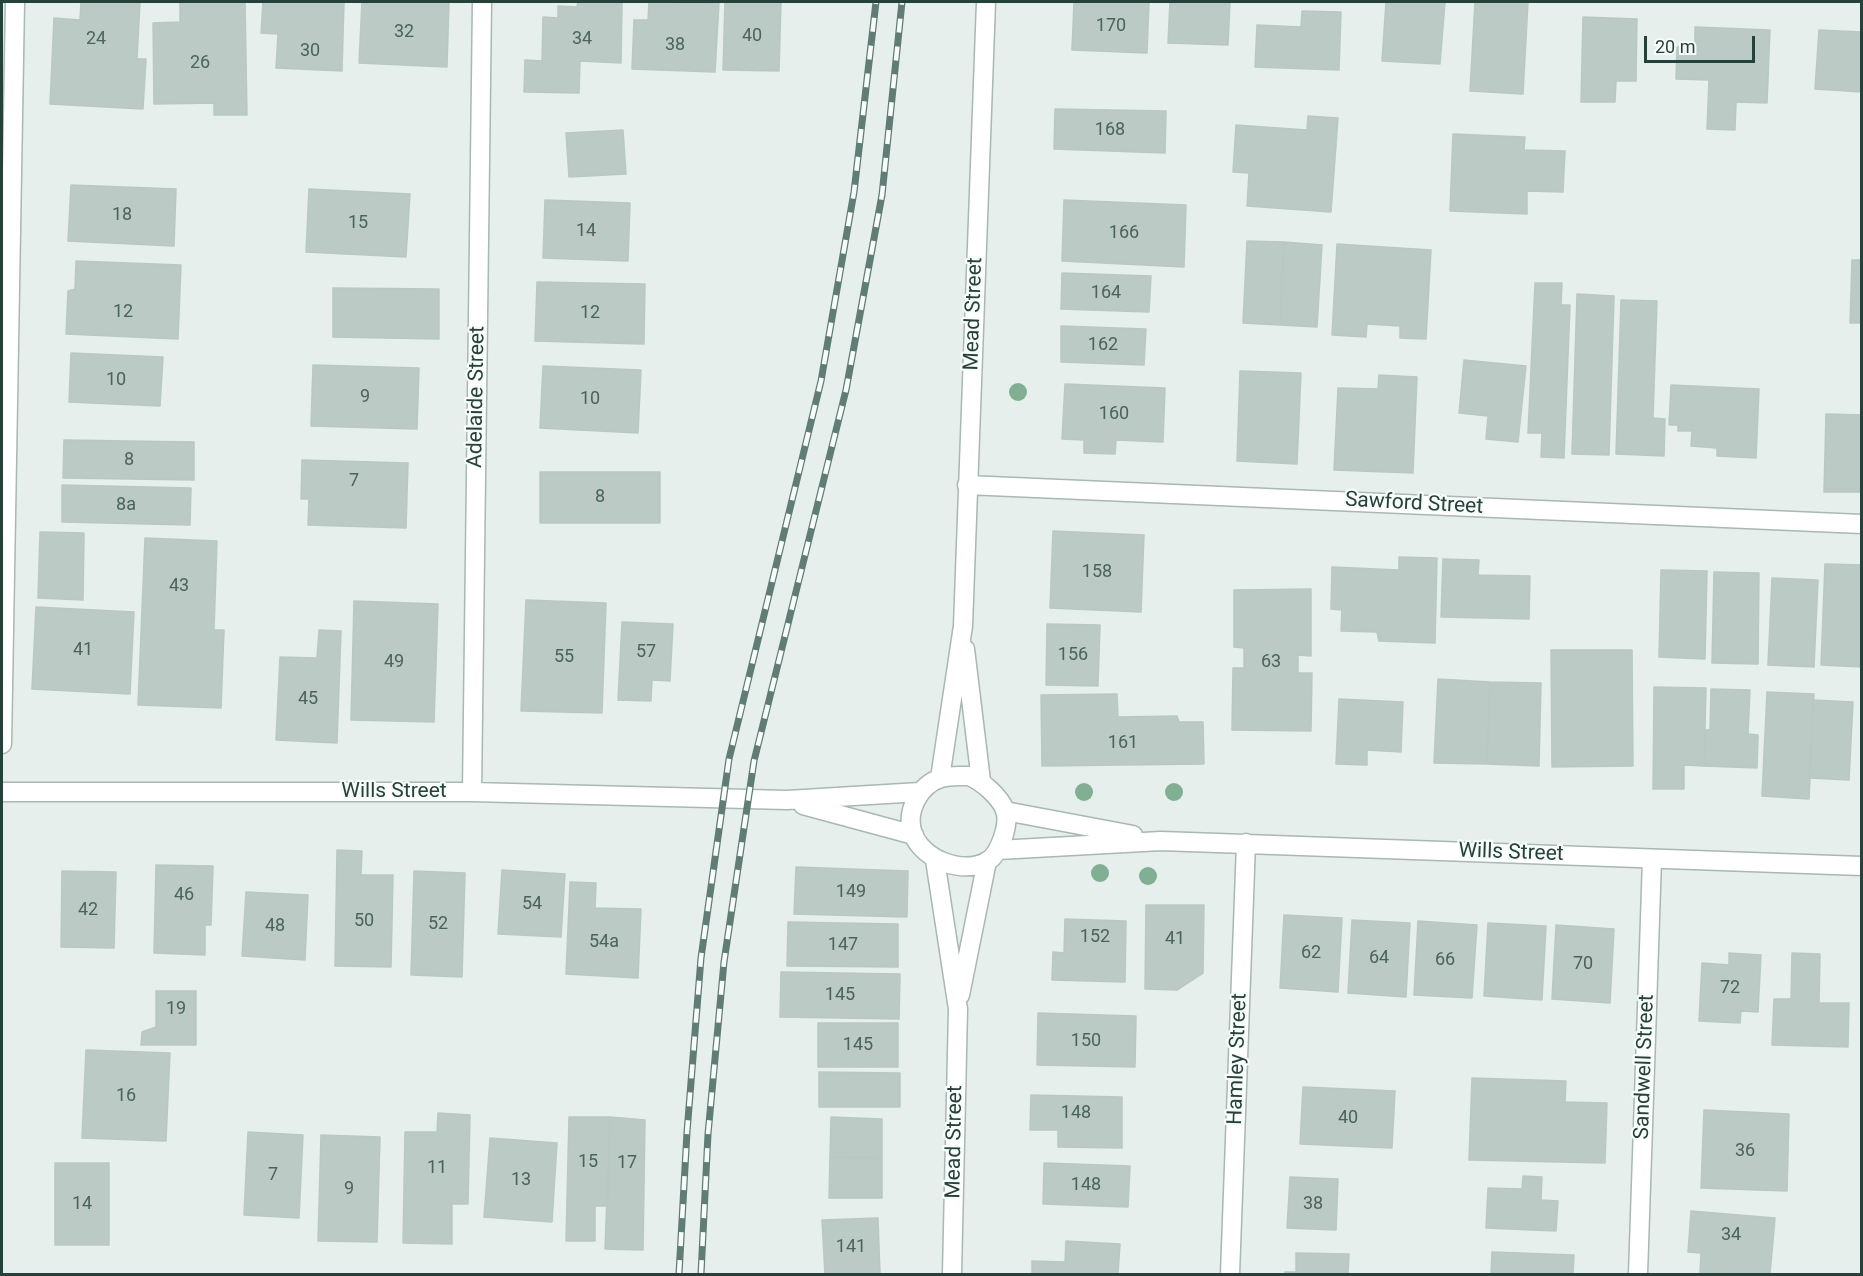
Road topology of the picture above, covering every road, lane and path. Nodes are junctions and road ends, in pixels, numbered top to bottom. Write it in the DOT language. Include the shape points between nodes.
graph roads {
  1 [pos="15,2"];
  2 [pos="482,2"];
  3 [pos="987,2"];
  4 [pos="967,485"];
  5 [pos="1862,524"];
  6 [pos="963,626"];
  7 [pos="2,744"];
  8 [pos="940,778"];
  9 [pos="981,781"];
  10 [pos="2,792"];
  11 [pos="472,792"];
  12 [pos="920,792"];
  13 [pos="787,800"];
  14 [pos="1005,811"];
  15 [pos="914,835"];
  16 [pos="1161,841"];
  17 [pos="1246,843"];
  18 [pos="992,856"];
  19 [pos="1652,859"];
  20 [pos="935,860"];
  21 [pos="1862,866"];
  22 [pos="958,1009"];
  23 [pos="952,1275"];
  24 [pos="1230,1275"];
  25 [pos="1638,1275"];
  1 -- 7 [label="street"];
  2 -- 11 [label="street, Adelaide Street"];
  3 -- 4 [label="street, Mead Street"];
  4 -- 5 [label="street, Sawford Street"];
  4 -- 6 [label="street, Mead Street"];
  6 -- 8 [label="street, Mead Street"];
  6 -- 9 [label="street, Mead Street"];
  8 -- 9 [label="street" via="969,776"];
  8 -- 12 [label="street"];
  9 -- 14 [label="street"];
  10 -- 11 [label="street, Wills Street"];
  11 -- 13 [label="street, Wills Street"];
  12 -- 13 [label="street, Wills Street"];
  12 -- 15 [label="street" via="911,820"];
  13 -- 15 [label="street, Wills Street"];
  14 -- 16 [label="street, Wills Street"];
  14 -- 18 [label="street" via="1005,828"];
  15 -- 20 [label="street"];
  16 -- 17 [label="street, Wills Street"];
  16 -- 18 [label="street, Wills Street"];
  17 -- 19 [label="street, Wills Street"];
  17 -- 24 [label="street, Hamley Street"];
  18 -- 20 [label="street" via="958,866"];
  18 -- 22 [label="street, Mead Street"];
  19 -- 21 [label="street, Wills Street"];
  19 -- 25 [label="street, Sandwell Street"];
  20 -- 22 [label="street, Mead Street"];
  22 -- 23 [label="street, Mead Street"];
}
